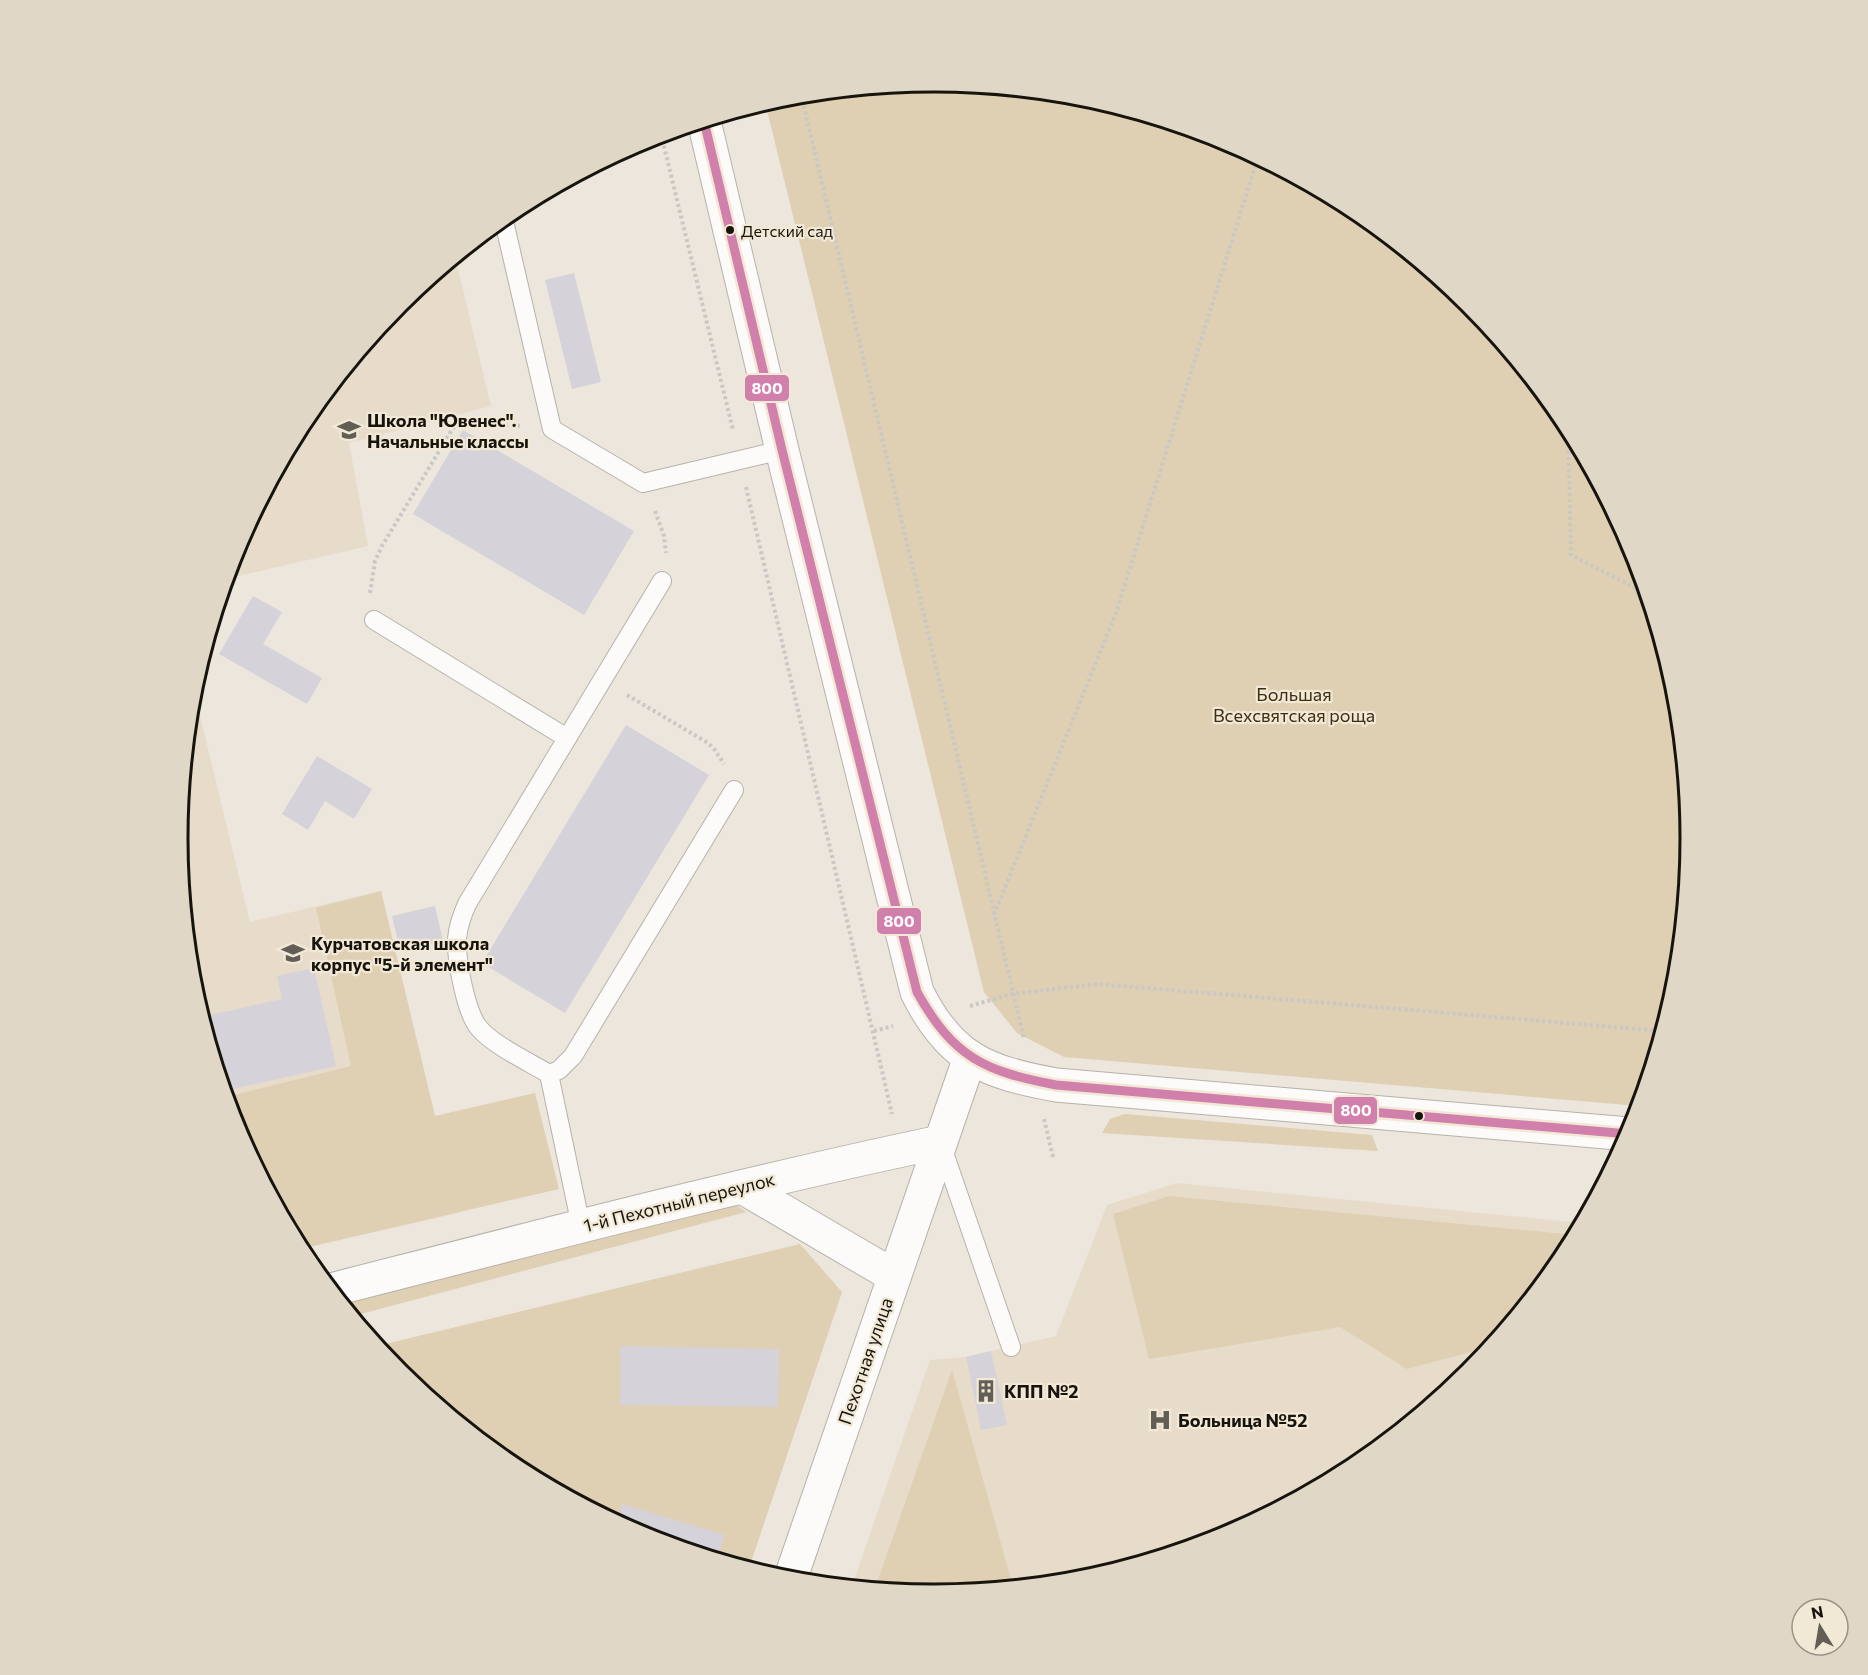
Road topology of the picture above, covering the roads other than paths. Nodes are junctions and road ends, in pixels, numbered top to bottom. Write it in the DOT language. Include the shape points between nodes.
graph roads {
  1 [pos="706,127"];
  2 [pos="505,228"];
  3 [pos="782,450"];
  4 [pos="662,581"];
  5 [pos="374,620"];
  6 [pos="567,738"];
  7 [pos="734,790"];
  8 [pos="979,1062"];
  9 [pos="549,1074"];
  10 [pos="1618,1133"];
  11 [pos="940,1142"];
  12 [pos="742,1187"];
  13 [pos="581,1226"];
  14 [pos="894,1276"];
  15 [pos="339,1288"];
  16 [pos="1011,1347"];
  17 [pos="793,1570"];
  1 -- 3 [label="street"];
  2 -- 3 [label="lane" via="552,429 643,483"];
  3 -- 8 [label="street" via="917,992 946,1039"];
  4 -- 6 [label="lane"];
  5 -- 6 [label="lane"];
  6 -- 9 [label="lane" via="467,904 457,937 467,1003 479,1028"];
  7 -- 9 [label="lane" via="573,1056"];
  8 -- 10 [label="street" via="1016,1077 1056,1086"];
  8 -- 11 [label="street"];
  9 -- 13 [label="lane"];
  11 -- 12 [label="street, 1-й Пехотный переулок"];
  11 -- 14 [label="street, Пехотная улица"];
  11 -- 16 [label="lane"];
  12 -- 13 [label="street, 1-й Пехотный переулок"];
  12 -- 14 [label="street"];
  13 -- 15 [label="street, 1-й Пехотный переулок"];
  14 -- 17 [label="street, Пехотная улица"];
}
